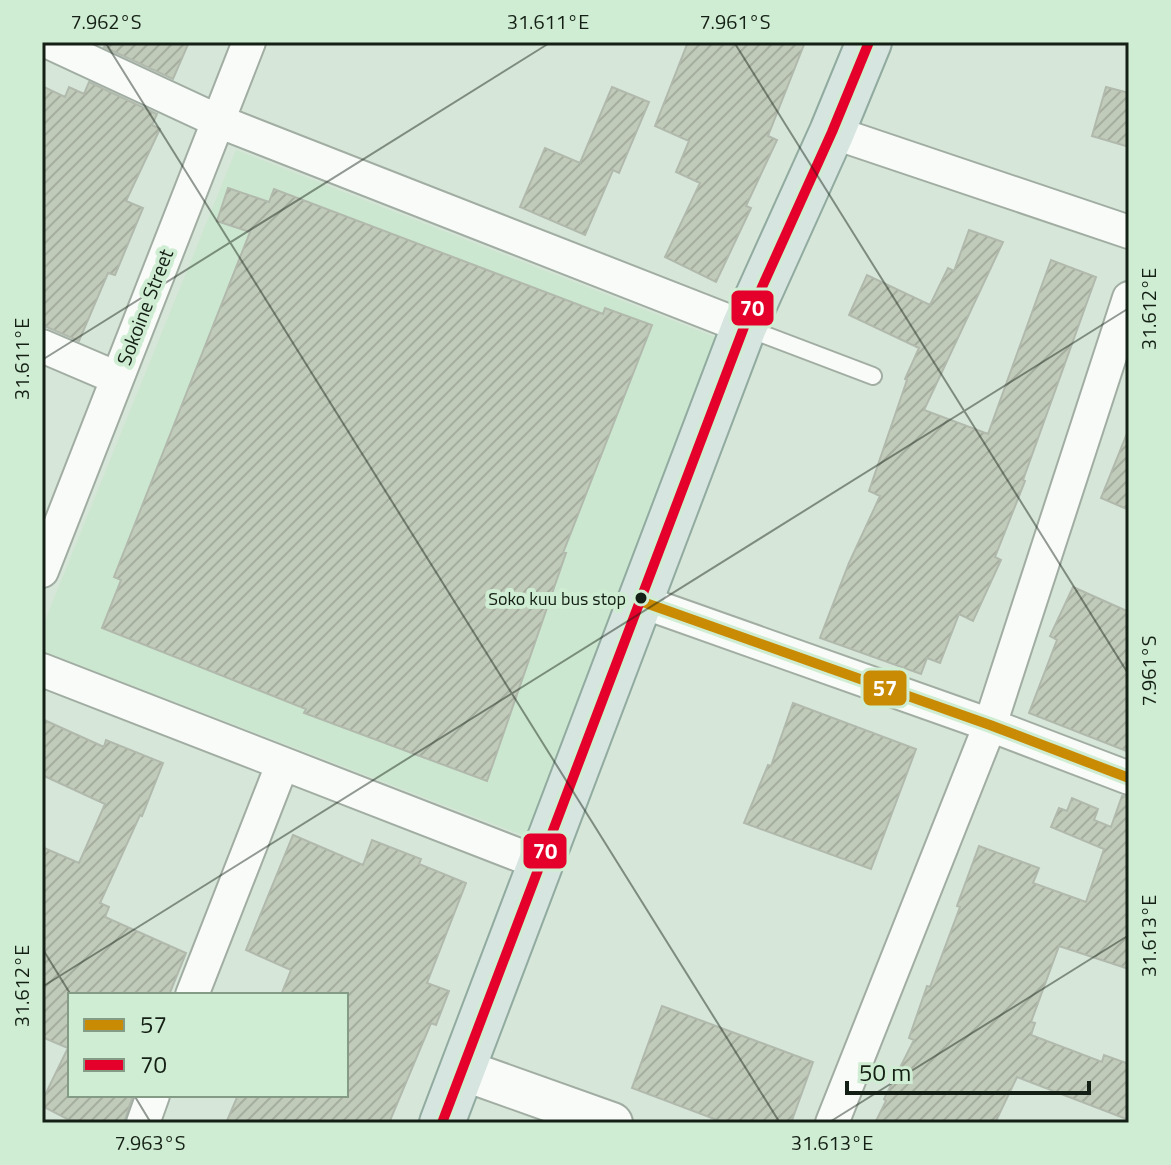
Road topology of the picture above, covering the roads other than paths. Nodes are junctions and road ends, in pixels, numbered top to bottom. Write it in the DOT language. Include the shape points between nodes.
graph roads {
  1 [pos="48,42"];
  2 [pos="249,42"];
  3 [pos="869,42"];
  4 [pos="218,121"];
  5 [pos="832,132"];
  6 [pos="1129,232"];
  7 [pos="1129,298"];
  8 [pos="744,327"];
  9 [pos="42,346"];
  10 [pos="873,376"];
  11 [pos="117,378"];
  12 [pos="42,571"];
  13 [pos="640,601"];
  14 [pos="42,670"];
  15 [pos="990,725"];
  16 [pos="282,765"];
  17 [pos="1129,778"];
  18 [pos="542,864"];
  19 [pos="193,993"];
  20 [pos="463,1070"];
  21 [pos="152,1097"];
  22 [pos="143,1123"];
  23 [pos="442,1123"];
  24 [pos="612,1123"];
  25 [pos="832,1123"];
  1 -- 4 [label="street"];
  2 -- 4 [label="street, Sokoine Street"];
  3 -- 5 [label="highway"];
  4 -- 8 [label="street"];
  4 -- 11 [label="street, Sokoine Street"];
  5 -- 6 [label="street"];
  5 -- 8 [label="highway"];
  7 -- 15 [label="street"];
  8 -- 10 [label="lane"];
  8 -- 13 [label="highway"];
  9 -- 11 [label="street"];
  11 -- 12 [label="street, Sokoine Street"];
  13 -- 15 [label="street"];
  13 -- 18 [label="highway"];
  14 -- 16 [label="street"];
  15 -- 17 [label="street"];
  15 -- 25 [label="street"];
  16 -- 18 [label="street"];
  16 -- 19 [label="street"];
  18 -- 20 [label="highway"];
  20 -- 23 [label="highway"];
  20 -- 24 [label="street"];
  21 -- 22 [label="street"];
}
